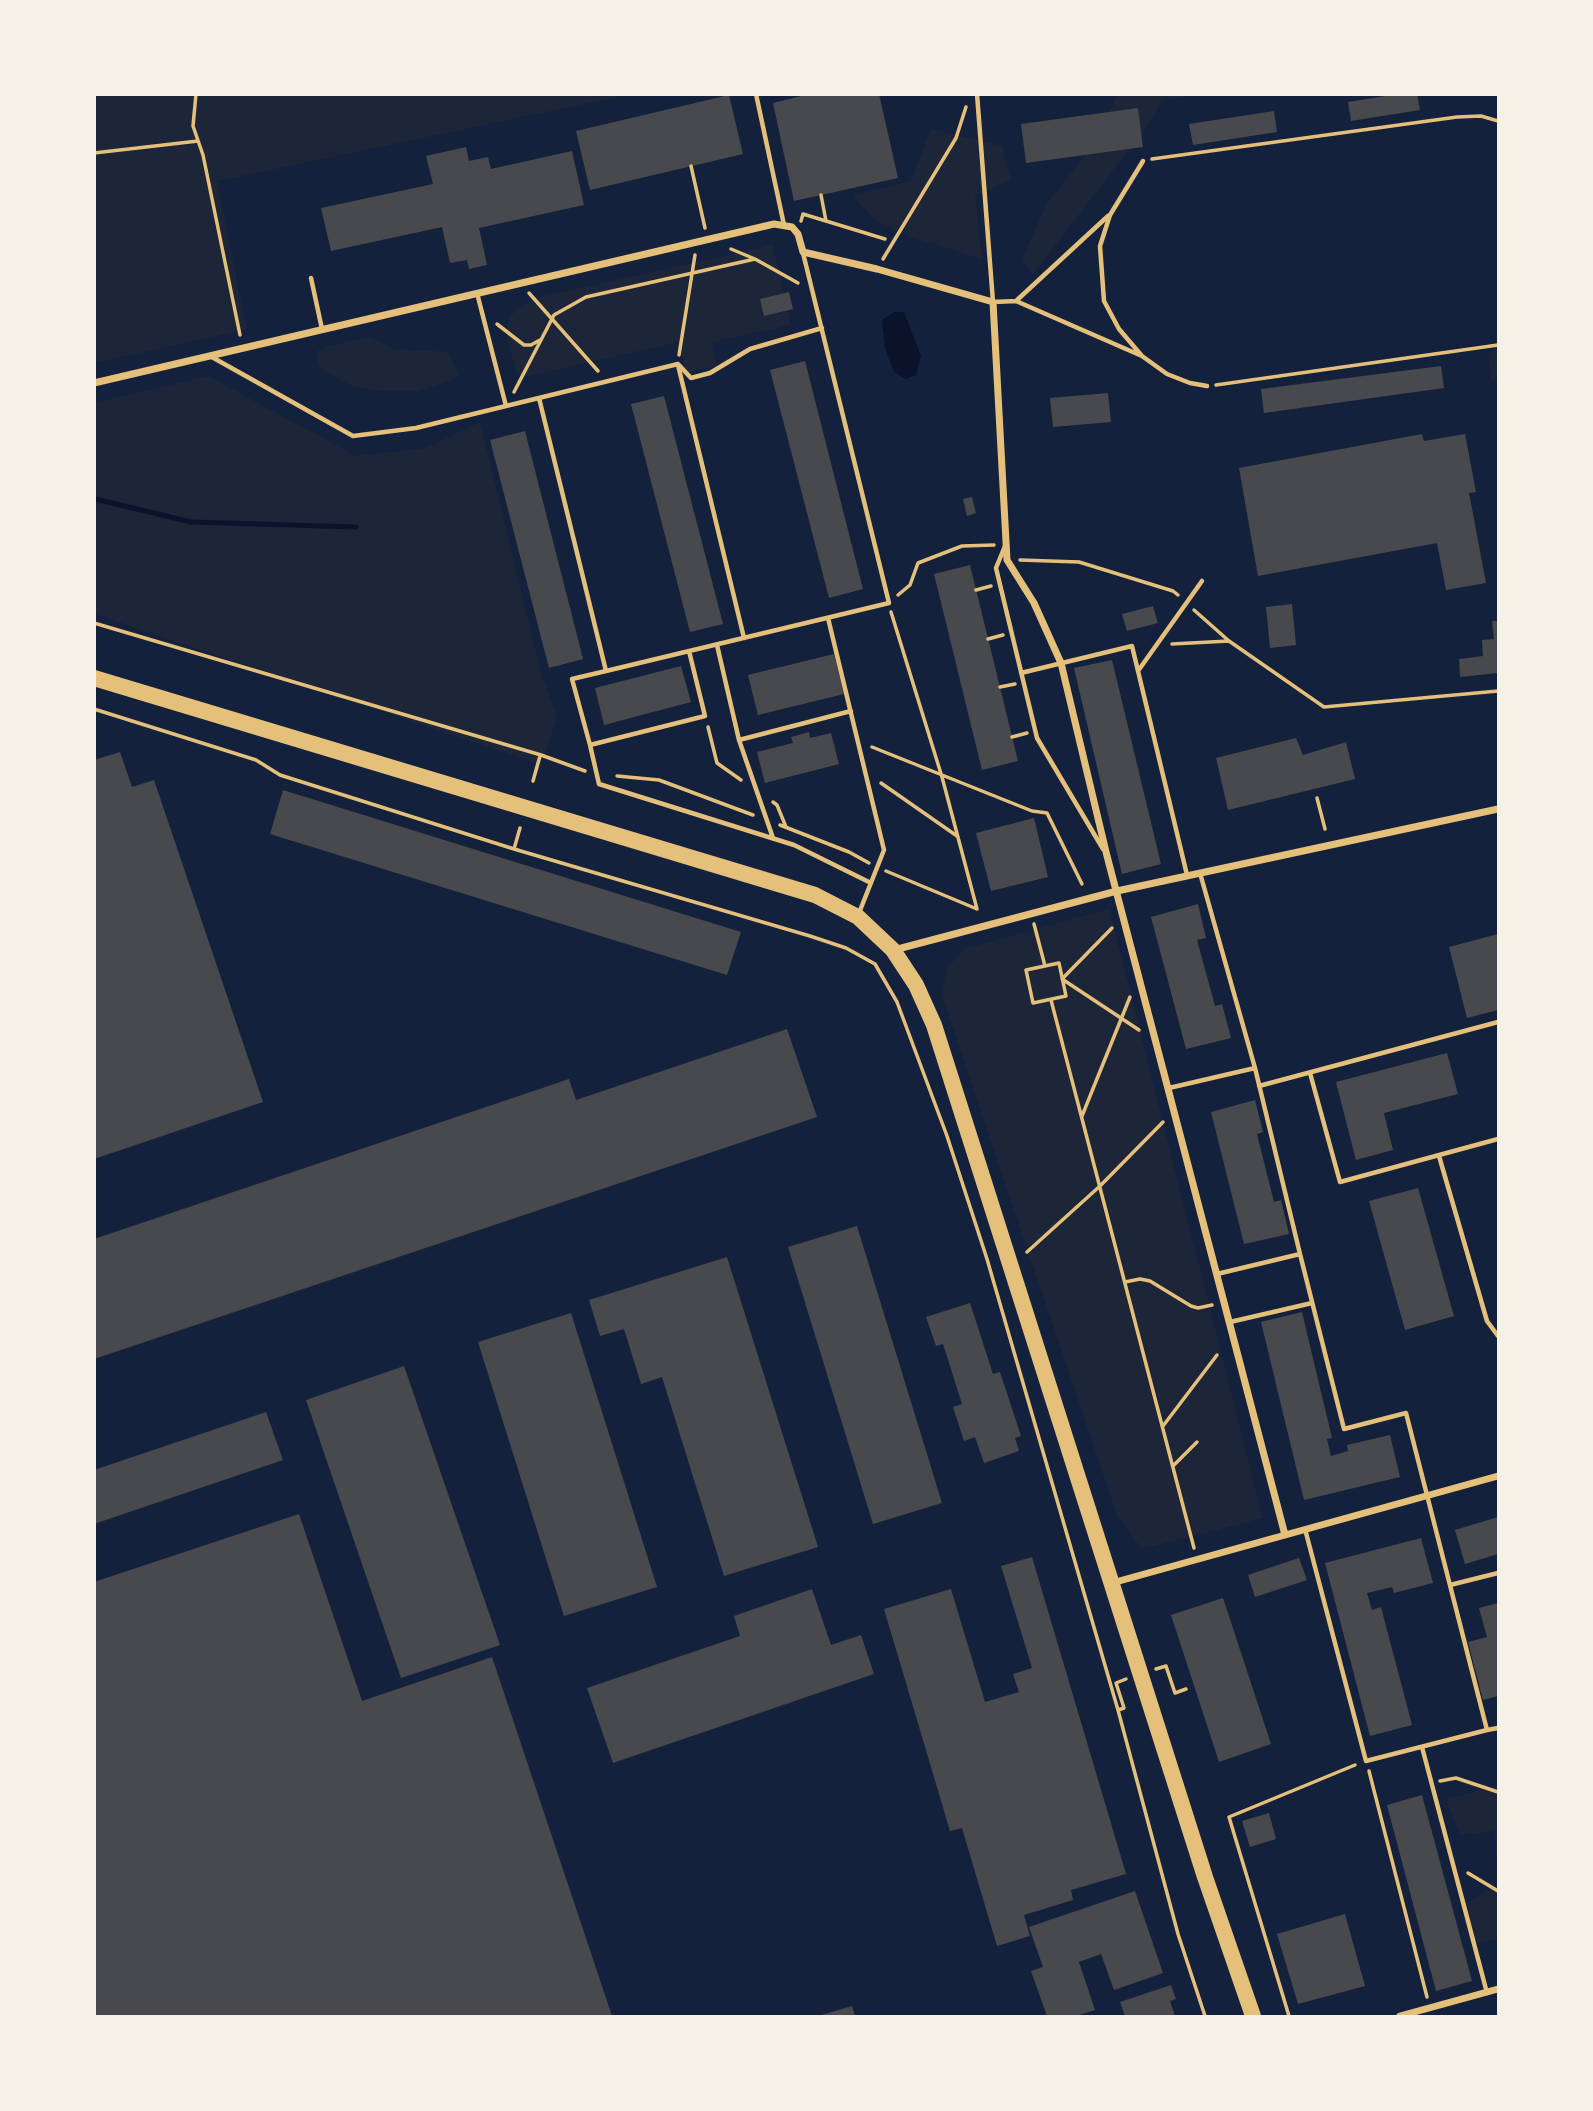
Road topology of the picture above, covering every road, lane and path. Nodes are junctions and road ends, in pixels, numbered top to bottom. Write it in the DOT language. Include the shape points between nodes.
graph roads {
  1 [pos="196,94"];
  2 [pos="756,94"];
  3 [pos="977,94"];
  4 [pos="966,105"];
  5 [pos="1499,121"];
  6 [pos="198,141"];
  7 [pos="94,153"];
  8 [pos="1143,160"];
  9 [pos="691,166"];
  10 [pos="821,195"];
  11 [pos="1110,215"];
  12 [pos="827,221"];
  13 [pos="785,225"];
  14 [pos="798,234"];
  15 [pos="885,239"];
  16 [pos="709,240"];
  17 [pos="697,243"];
  18 [pos="731,249"];
  19 [pos="803,251"];
  20 [pos="755,259"];
  21 [pos="877,269"];
  22 [pos="692,272"];
  23 [pos="310,278"];
  24 [pos="521,283"];
  25 [pos="812,291"];
  26 [pos="477,293"];
  27 [pos="1016,300"];
  28 [pos="993,302"];
  29 [pos="482,312"];
  30 [pos="552,319"];
  31 [pos="822,328"];
  32 [pos="322,329"];
  33 [pos="543,336"];
  34 [pos="1499,345"];
  35 [pos="243,348"];
  36 [pos="210,356"];
  37 [pos="1142,356"];
  38 [pos="678,364"];
  39 [pos="606,381"];
  40 [pos="94,383"];
  41 [pos="1207,386"];
  42 [pos="539,398"];
  43 [pos="506,406"];
  44 [pos="1006,544"];
  45 [pos="1007,560"];
  46 [pos="1202,581"];
  47 [pos="889,603"];
  48 [pos="1187,603"];
  49 [pos="828,618"];
  50 [pos="94,622"];
  51 [pos="744,638"];
  52 [pos="1229,641"];
  53 [pos="717,644"];
  54 [pos="1157,645"];
  55 [pos="689,651"];
  56 [pos="1061,663"];
  57 [pos="606,671"];
  58 [pos="1138,672"];
  59 [pos="1021,673"];
  60 [pos="94,678"];
  61 [pos="1499,691"];
  62 [pos="94,709"];
  63 [pos="851,711"];
  64 [pos="739,740"];
  65 [pos="590,745"];
  66 [pos="872,747"];
  67 [pos="541,755"];
  68 [pos="597,775"];
  69 [pos="942,777"];
  70 [pos="533,781"];
  71 [pos="881,783"];
  72 [pos="1317,798"];
  73 [pos="1499,808"];
  74 [pos="766,820"];
  75 [pos="520,828"];
  76 [pos="1325,829"];
  77 [pos="958,836"];
  78 [pos="773,839"];
  79 [pos="514,849"];
  80 [pos="1107,856"];
  81 [pos="877,868"];
  82 [pos="1200,873"];
  83 [pos="1188,876"];
  84 [pos="871,883"];
  85 [pos="1082,884"];
  86 [pos="1117,891"];
  87 [pos="858,916"];
  88 [pos="1034,923"];
  89 [pos="1114,927"];
  90 [pos="893,950"];
  91 [pos="1045,966"];
  92 [pos="1062,979"];
  93 [pos="1131,995"];
  94 [pos="1051,1000"];
  95 [pos="1122,1018"];
  96 [pos="1499,1022"];
  97 [pos="1141,1031"];
  98 [pos="1255,1068"];
  99 [pos="1310,1073"];
  100 [pos="1259,1086"];
  101 [pos="1168,1088"];
  102 [pos="1082,1118"];
  103 [pos="1164,1120"];
  104 [pos="1499,1139"];
  105 [pos="1439,1156"];
  106 [pos="1100,1186"];
  107 [pos="1027,1252"];
  108 [pos="1300,1254"];
  109 [pos="1216,1274"];
  110 [pos="1125,1282"];
  111 [pos="1312,1303"];
  112 [pos="1212,1305"];
  113 [pos="1229,1322"];
  114 [pos="1499,1336"];
  115 [pos="1217,1355"];
  116 [pos="1163,1426"];
  117 [pos="1197,1442"];
  118 [pos="1173,1466"];
  119 [pos="1499,1476"];
  120 [pos="1427,1496"];
  121 [pos="1305,1529"];
  122 [pos="1285,1535"];
  123 [pos="1197,1560"];
  124 [pos="1499,1573"];
  125 [pos="1112,1583"];
  126 [pos="1450,1585"];
  127 [pos="1166,1666"];
  128 [pos="1116,1683"];
  129 [pos="1186,1689"];
  130 [pos="1118,1710"];
  131 [pos="1499,1728"];
  132 [pos="1488,1730"];
  133 [pos="1422,1747"];
  134 [pos="1366,1761"];
  135 [pos="1432,1783"];
  136 [pos="1499,1792"];
  137 [pos="1454,1864"];
  138 [pos="1499,1891"];
  139 [pos="1499,1989"];
  140 [pos="1487,1994"];
  141 [pos="1429,2003"];
  142 [pos="1205,2017"];
  143 [pos="1252,2017"];
  144 [pos="1289,2017"];
  145 [pos="1400,2017"];
  1 -- 6 [label="path" via="193,126"];
  2 -- 13 [label="lane"];
  3 -- 28 [label="lane"];
  4 -- 21 [label="path" via="956,138"];
  5 -- 8 [label="path" via="1457,117"];
  6 -- 7 [label="path"];
  6 -- 35 [label="path"];
  8 -- 11 [label="lane"];
  9 -- 16 [label="path"];
  10 -- 12 [label="path"];
  11 -- 27 [label="lane"];
  11 -- 37 [label="lane" via="1100,246 1104,301 1119,329"];
  12 -- 14 [label="path" via="803,214"];
  12 -- 15 [label="path"];
  13 -- 14 [label="street"];
  13 -- 16 [label="street"];
  14 -- 19 [label="street"];
  16 -- 17 [label="street"];
  17 -- 22 [label="path"];
  17 -- 24 [label="street"];
  18 -- 20 [label="path"];
  19 -- 21 [label="street"];
  19 -- 25 [label="lane"];
  20 -- 22 [label="path"];
  20 -- 25 [label="path"];
  21 -- 28 [label="street"];
  22 -- 30 [label="path" via="586,297"];
  22 -- 38 [label="path"];
  23 -- 32 [label="lane"];
  24 -- 26 [label="street"];
  24 -- 30 [label="path"];
  25 -- 31 [label="lane"];
  26 -- 29 [label="lane"];
  26 -- 32 [label="street"];
  27 -- 28 [label="lane"];
  27 -- 37 [label="lane"];
  28 -- 44 [label="street"];
  29 -- 33 [label="path" via="524,345"];
  29 -- 43 [label="lane"];
  30 -- 33 [label="path"];
  30 -- 39 [label="path"];
  31 -- 38 [label="lane" via="750,349 710,373 691,378"];
  31 -- 47 [label="lane"];
  32 -- 35 [label="street"];
  33 -- 43 [label="path"];
  34 -- 41 [label="path"];
  35 -- 36 [label="street"];
  36 -- 40 [label="street"];
  36 -- 43 [label="lane" via="353,436 416,428"];
  37 -- 41 [label="lane" via="1167,374"];
  38 -- 39 [label="lane"];
  38 -- 51 [label="lane"];
  39 -- 42 [label="lane"];
  42 -- 43 [label="lane"];
  42 -- 57 [label="lane"];
  44 -- 45 [label="street"];
  44 -- 47 [label="path" via="962,546 918,564 910,584"];
  44 -- 59 [label="lane" via="996,568"];
  45 -- 48 [label="path" via="1079,562 1173,591"];
  45 -- 56 [label="street" via="1034,603"];
  46 -- 48 [label="lane"];
  47 -- 49 [label="lane"];
  47 -- 69 [label="path"];
  48 -- 52 [label="path"];
  48 -- 54 [label="lane"];
  49 -- 51 [label="lane"];
  49 -- 63 [label="lane"];
  50 -- 67 [label="path"];
  51 -- 53 [label="lane"];
  52 -- 54 [label="path"];
  52 -- 61 [label="path" via="1324,707"];
  53 -- 55 [label="lane"];
  53 -- 64 [label="lane"];
  54 -- 58 [label="lane"];
  55 -- 57 [label="lane"];
  55 -- 65 [label="lane" via="705,716"];
  56 -- 58 [label="lane" via="1132,646"];
  56 -- 59 [label="lane"];
  56 -- 80 [label="street"];
  57 -- 65 [label="lane" via="572,679"];
  58 -- 83 [label="lane"];
  59 -- 80 [label="lane" via="1037,738"];
  60 -- 87 [label="highway" via="816,895"];
  62 -- 79 [label="path" via="256,760 280,775"];
  63 -- 64 [label="lane"];
  63 -- 81 [label="lane" via="884,850"];
  64 -- 74 [label="lane"];
  65 -- 68 [label="lane"];
  66 -- 69 [label="path"];
  67 -- 68 [label="path"];
  67 -- 70 [label="path"];
  68 -- 74 [label="path" via="659,780"];
  68 -- 78 [label="lane" via="599,784"];
  69 -- 77 [label="path"];
  69 -- 85 [label="path" via="1046,813"];
  71 -- 77 [label="path"];
  72 -- 76 [label="path"];
  73 -- 82 [label="street"];
  74 -- 78 [label="lane"];
  74 -- 81 [label="path" via="849,852"];
  75 -- 79 [label="path"];
  77 -- 81 [label="path" via="977,909"];
  78 -- 84 [label="lane"];
  79 -- 130 [label="path" via="810,936 876,964 897,1002 987,1259"];
  80 -- 86 [label="street"];
  81 -- 84 [label="lane"];
  82 -- 83 [label="street"];
  82 -- 98 [label="lane"];
  83 -- 86 [label="street"];
  84 -- 87 [label="lane"];
  86 -- 90 [label="street"];
  86 -- 101 [label="street"];
  87 -- 90 [label="highway"];
  88 -- 91 [label="path"];
  89 -- 92 [label="path"];
  90 -- 125 [label="highway" via="934,1025"];
  91 -- 92 [label="path" via="1059,963"];
  91 -- 94 [label="path" via="1026,970 1033,1003"];
  92 -- 94 [label="path" via="1066,996"];
  92 -- 95 [label="path"];
  93 -- 95 [label="path"];
  94 -- 102 [label="path"];
  95 -- 97 [label="path"];
  95 -- 102 [label="path"];
  96 -- 99 [label="lane"];
  98 -- 100 [label="lane"];
  98 -- 101 [label="lane"];
  99 -- 100 [label="lane"];
  99 -- 105 [label="lane" via="1340,1182"];
  100 -- 108 [label="lane"];
  101 -- 109 [label="street"];
  102 -- 106 [label="path"];
  103 -- 106 [label="path"];
  104 -- 105 [label="lane"];
  105 -- 114 [label="lane" via="1487,1321"];
  106 -- 107 [label="path"];
  106 -- 110 [label="path"];
  108 -- 109 [label="lane"];
  108 -- 111 [label="lane"];
  109 -- 113 [label="street"];
  110 -- 112 [label="path" via="1150,1281 1191,1306"];
  110 -- 116 [label="path"];
  111 -- 113 [label="lane"];
  111 -- 120 [label="lane" via="1344,1429 1406,1413"];
  113 -- 122 [label="street"];
  115 -- 116 [label="path"];
  116 -- 118 [label="path"];
  117 -- 118 [label="path"];
  118 -- 123 [label="path"];
  119 -- 120 [label="street"];
  120 -- 121 [label="street"];
  120 -- 126 [label="lane"];
  121 -- 122 [label="street"];
  121 -- 134 [label="lane"];
  122 -- 123 [label="street"];
  123 -- 125 [label="street"];
  124 -- 126 [label="lane"];
  125 -- 143 [label="highway"];
  126 -- 132 [label="lane"];
  127 -- 129 [label="path" via="1175,1693"];
  128 -- 130 [label="path" via="1124,1708"];
  130 -- 142 [label="path"];
  131 -- 132 [label="lane"];
  132 -- 133 [label="lane"];
  133 -- 134 [label="lane"];
  133 -- 135 [label="lane"];
  134 -- 141 [label="path"];
  134 -- 144 [label="path" via="1229,1817"];
  135 -- 136 [label="path" via="1455,1778"];
  135 -- 137 [label="lane"];
  137 -- 138 [label="path"];
  137 -- 140 [label="lane"];
  139 -- 140 [label="street"];
  140 -- 145 [label="street"];
}
